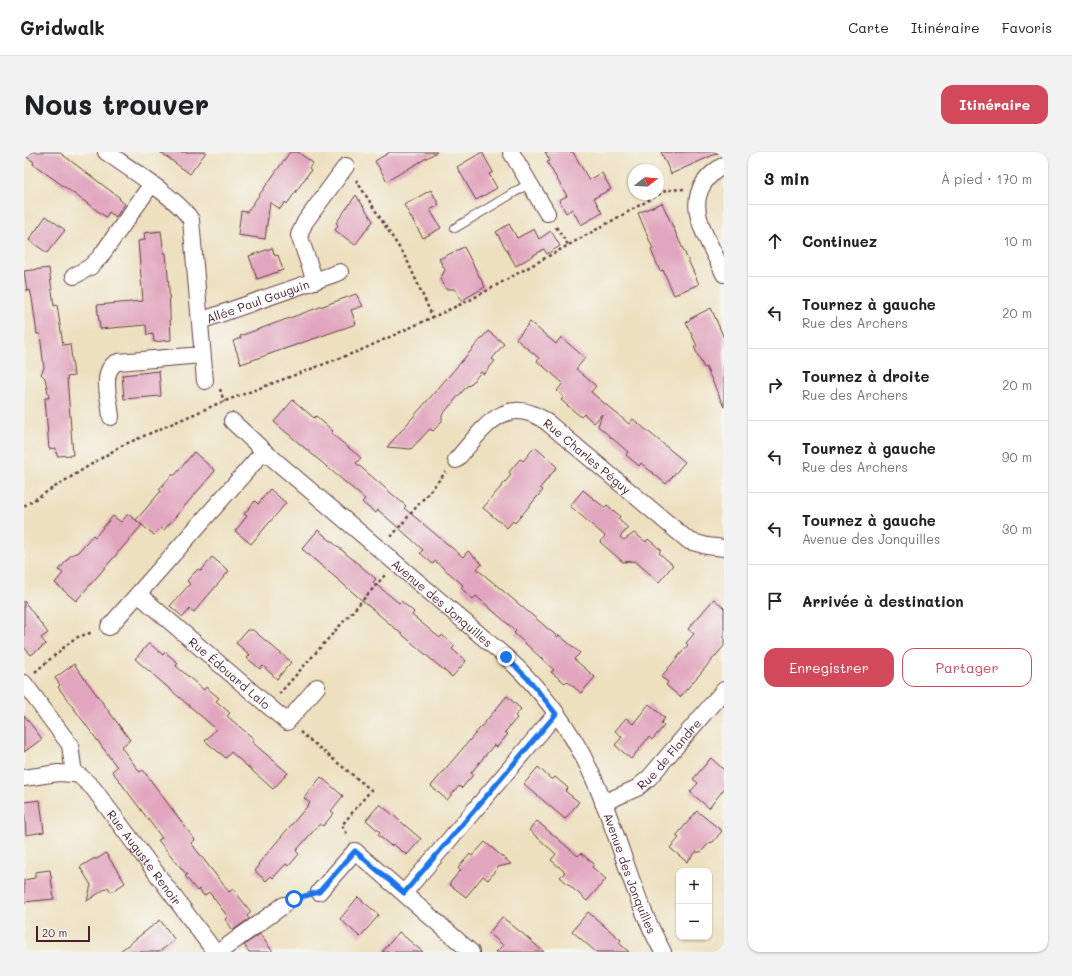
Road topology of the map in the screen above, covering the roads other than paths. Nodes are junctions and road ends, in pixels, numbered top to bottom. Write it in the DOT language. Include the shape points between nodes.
graph roads {
  1 [pos="106,152"];
  2 [pos="512,152"];
  3 [pos="724,165"];
  4 [pos="346,166"];
  5 [pos="530,183"];
  6 [pos="151,185"];
  7 [pos="547,213"];
  8 [pos="455,228"];
  9 [pos="340,272"];
  10 [pos="724,274"];
  11 [pos="74,276"];
  12 [pos="315,281"];
  13 [pos="200,321"];
  14 [pos="202,355"];
  15 [pos="206,380"];
  16 [pos="112,417"];
  17 [pos="232,421"];
  18 [pos="264,451"];
  19 [pos="456,460"];
  20 [pos="724,548"];
  21 [pos="138,594"];
  22 [pos="108,627"];
  23 [pos="27,680"];
  24 [pos="317,687"];
  25 [pos="724,690"];
  26 [pos="556,714"];
  27 [pos="74,774"];
  28 [pos="24,778"];
  29 [pos="603,803"];
  30 [pos="319,892"];
  31 [pos="404,893"];
  32 [pos="284,905"];
  33 [pos="212,951"];
  34 [pos="472,952"];
  35 [pos="663,952"];
  1 -- 6 [label="street"];
  2 -- 5 [label="street"];
  3 -- 10 [label="street" via="707,177 698,192 696,202 699,219"];
  4 -- 12 [label="street, Allée Paul Gauguin" via="305,222 299,235"];
  5 -- 7 [label="street"];
  5 -- 8 [label="lane"];
  6 -- 11 [label="street" via="100,257 90,267"];
  6 -- 13 [label="street" via="182,208 191,220"];
  9 -- 12 [label="street, Allée Paul Gauguin"];
  12 -- 13 [label="street, Allée Paul Gauguin"];
  13 -- 14 [label="street"];
  14 -- 15 [label="street"];
  14 -- 16 [label="street" via="113,364 107,380"];
  17 -- 18 [label="street, Avenue des Jonquilles"];
  18 -- 21 [label="street"];
  18 -- 26 [label="street, Avenue des Jonquilles" via="519,669"];
  19 -- 20 [label="street, Rue Charles Péguy" via="488,423 498,416 518,410 534,414 689,541"];
  21 -- 22 [label="street"];
  21 -- 24 [label="street, Rue Édouard Lalo" via="287,722"];
  23 -- 27 [label="street" via="70,745"];
  25 -- 29 [label="street, Rue de Flandre" via="649,778 632,790"];
  26 -- 29 [label="street, Avenue des Jonquilles" via="588,765"];
  26 -- 31 [label="street"];
  27 -- 28 [label="street"];
  27 -- 33 [label="street, Rue Auguste Renoir" via="93,788"];
  29 -- 35 [label="street, Avenue des Jonquilles" via="636,897"];
  30 -- 31 [label="street" via="355,851"];
  31 -- 34 [label="street"];
  32 -- 33 [label="street, Rue Auguste Renoir"];
}
